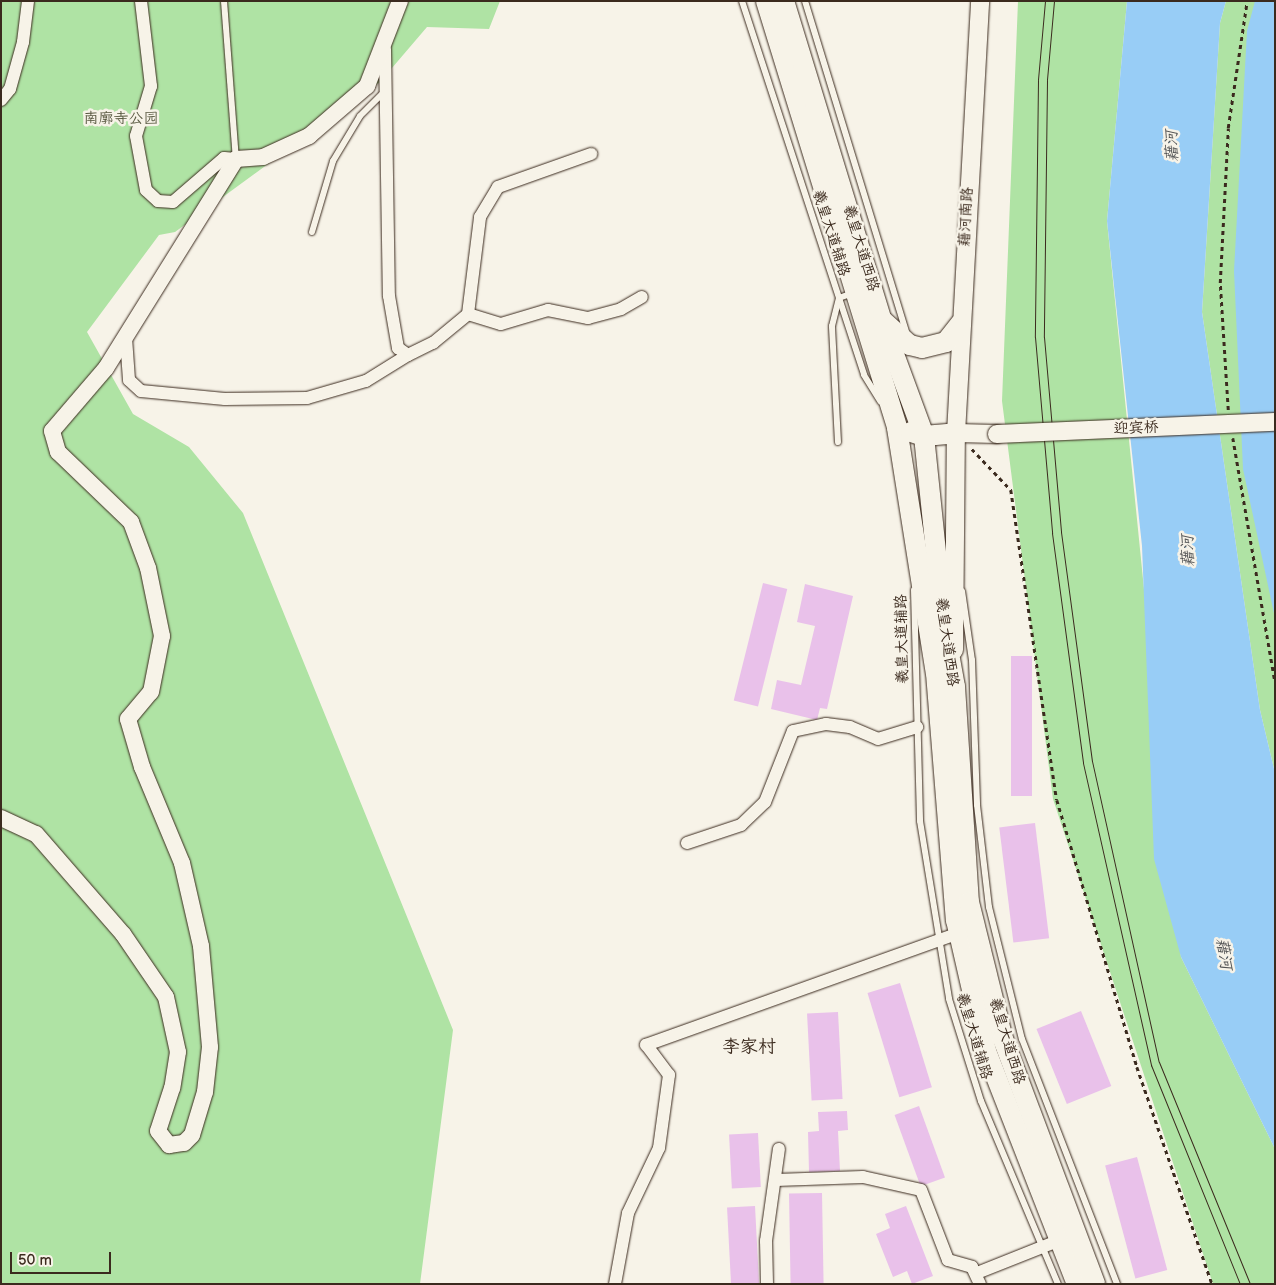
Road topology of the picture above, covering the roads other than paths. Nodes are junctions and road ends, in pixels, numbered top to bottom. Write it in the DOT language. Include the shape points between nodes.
graph roads {
  1 [pos="28,1"];
  2 [pos="141,1"];
  3 [pos="224,1"];
  4 [pos="400,1"];
  5 [pos="742,1"];
  6 [pos="766,1"];
  7 [pos="784,1"];
  8 [pos="805,1"];
  9 [pos="980,1"];
  10 [pos="385,49"];
  11 [pos="386,89"];
  12 [pos="1,100"];
  13 [pos="591,154"];
  14 [pos="236,159"];
  15 [pos="312,232"];
  16 [pos="848,295"];
  17 [pos="642,297"];
  18 [pos="468,314"];
  19 [pos="882,319"];
  20 [pos="961,323"];
  21 [pos="126,338"];
  22 [pos="408,355"];
  23 [pos="906,359"];
  24 [pos="1275,422"];
  25 [pos="897,428"];
  26 [pos="956,433"];
  27 [pos="924,436"];
  28 [pos="838,442"];
  29 [pos="954,529"];
  30 [pos="955,687"];
  31 [pos="917,728"];
  32 [pos="1,818"];
  33 [pos="687,843"];
  34 [pos="959,933"];
  35 [pos="938,941"];
  36 [pos="779,1149"];
  37 [pos="776,1180"];
  38 [pos="1051,1244"];
  39 [pos="978,1279"];
  40 [pos="614,1284"];
  41 [pos="767,1284"];
  42 [pos="1058,1284"];
  43 [pos="1077,1284"];
  44 [pos="1096,1284"];
  45 [pos="1117,1284"];
  1 -- 12 [label="street" via="23,42 10,89"];
  2 -- 14 [label="street" via="151,86 136,136 146,190 158,201 174,202 224,158"];
  3 -- 14 [label="lane"];
  4 -- 10 [label="street"];
  5 -- 16 [label="lane, 羲皇大道辅路"];
  6 -- 16 [label="main road, 羲皇大道西路"];
  7 -- 19 [label="main road, 羲皇大道西路"];
  8 -- 23 [label="lane"];
  9 -- 20 [label="main road, 藉河南路"];
  10 -- 11 [label="street"];
  10 -- 14 [label="street" via="367,86 309,136 262,157"];
  11 -- 15 [label="lane" via="360,116 333,161"];
  11 -- 22 [label="street" via="389,296 398,348"];
  13 -- 18 [label="street" via="498,187 480,217"];
  14 -- 21 [label="street"];
  16 -- 25 [label="main road, 羲皇大道西路"];
  16 -- 28 [label="lane" via="832,326"];
  17 -- 18 [label="street" via="621,309 588,318 548,310 501,324"];
  18 -- 22 [label="street" via="433,343"];
  19 -- 23 [label="main road, 羲皇大道西路"];
  19 -- 23 [label="main road"];
  20 -- 23 [label="main road" via="946,342"];
  20 -- 26 [label="main road, 藉河南路"];
  21 -- 22 [label="street" via="129,380 141,391 224,399 307,398 366,381"];
  21 -- 32 [label="street" via="106,368 55,424 52,438 58,452 131,522 148,568 162,636 151,692 128,719 142,767 182,862 201,946 210,1047 205,1092 192,1135 184,1143 168,1145 158,1131 178,1052 166,997 123,934 42,840"];
  23 -- 27 [label="main road, 羲皇大道西路"];
  24 -- 26 [label="main road, 迎宾桥, bridge"];
  25 -- 27 [label="main road"];
  25 -- 31 [label="lane, 羲皇大道辅路" via="914,578"];
  25 -- 34 [label="main road, 羲皇大道西路" via="936,672 942,782"];
  26 -- 27 [label="main road"];
  26 -- 29 [label="main road, 藉河南路"];
  27 -- 30 [label="main road, 羲皇大道西路" via="943,620"];
  29 -- 30 [label="main road, 藉河南路"];
  29 -- 45 [label="lane" via="972,660 977,805 989,907 1022,1040"];
  30 -- 44 [label="main road, 羲皇大道西路" via="969,902 1003,1039"];
  31 -- 33 [label="street" via="878,740 842,726 793,731 766,802 741,826"];
  31 -- 35 [label="lane, 羲皇大道辅路" via="920,821"];
  34 -- 35 [label="street"];
  34 -- 38 [label="main road, 羲皇大道西路" via="986,1051"];
  35 -- 38 [label="lane, 羲皇大道辅路" via="949,999 981,1101"];
  35 -- 40 [label="street" via="646,1045 669,1075 668,1084 659,1148 628,1213"];
  36 -- 37 [label="street"];
  37 -- 39 [label="street" via="863,1178 921,1190 948,1260 965,1262"];
  37 -- 41 [label="street" via="766,1241"];
  38 -- 39 [label="street"];
  38 -- 42 [label="lane, 羲皇大道辅路"];
  38 -- 43 [label="main road, 羲皇大道西路"];
}
